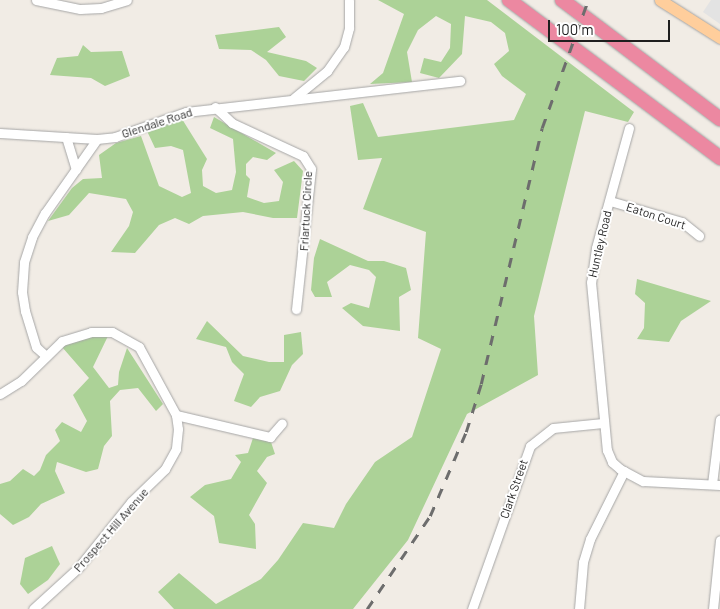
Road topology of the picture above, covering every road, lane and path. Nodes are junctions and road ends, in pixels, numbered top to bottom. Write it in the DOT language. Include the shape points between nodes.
graph roads {
  1 [pos="36,0"];
  2 [pos="127,0"];
  3 [pos="350,0"];
  4 [pos="509,0"];
  5 [pos="562,0"];
  6 [pos="660,0"];
  7 [pos="720,38"];
  8 [pos="647,64"];
  9 [pos="460,81"];
  10 [pos="294,99"];
  11 [pos="215,107"];
  12 [pos="720,114"];
  13 [pos="720,119"];
  14 [pos="629,128"];
  15 [pos="0,133"];
  16 [pos="66,137"];
  17 [pos="97,139"];
  18 [pos="720,158"];
  19 [pos="76,169"];
  20 [pos="610,202"];
  21 [pos="699,236"];
  22 [pos="296,309"];
  23 [pos="46,356"];
  24 [pos="0,394"];
  25 [pos="176,415"];
  26 [pos="720,419"];
  27 [pos="603,422"];
  28 [pos="282,423"];
  29 [pos="624,471"];
  30 [pos="716,485"];
  31 [pos="720,540"];
  32 [pos="33,609"];
  33 [pos="472,609"];
  34 [pos="579,609"];
  35 [pos="714,609"];
  1 -- 2 [label="street" via="80,9 101,8"];
  3 -- 10 [label="street" via="349,28 344,47 327,71"];
  4 -- 18 [label="highway"];
  5 -- 8 [label="highway"];
  6 -- 7 [label="main road"];
  8 -- 12 [label="highway"];
  8 -- 13 [label="highway"];
  9 -- 10 [label="street, Glendale Road"];
  10 -- 11 [label="street, Glendale Road"];
  11 -- 17 [label="street, Glendale Road" via="186,112 115,137"];
  11 -- 22 [label="street, Friartuck Circle" via="232,123 303,156 311,169 305,202 302,281"];
  14 -- 20 [label="street, Huntley Road"];
  15 -- 16 [label="street, Glendale Road"];
  16 -- 17 [label="street, Glendale Road"];
  16 -- 19 [label="street"];
  17 -- 19 [label="street"];
  19 -- 23 [label="street" via="45,213 24,262 22,292 25,311 36,347"];
  20 -- 21 [label="street, Eaton Court" via="682,222"];
  20 -- 27 [label="street, Huntley Road" via="591,282"];
  23 -- 24 [label="street, Prospect Hill Avenue" via="21,381"];
  23 -- 25 [label="street, Prospect Hill Avenue" via="62,342 80,334 122,335 139,348"];
  25 -- 28 [label="street" via="270,436"];
  25 -- 32 [label="street, Prospect Hill Avenue" via="176,449 165,470 130,502 80,567"];
  26 -- 30 [label="street"];
  27 -- 29 [label="street, Huntley Road" via="608,455"];
  27 -- 33 [label="street, Clark Street" via="553,428 530,446"];
  29 -- 30 [label="street" via="643,481"];
  29 -- 34 [label="street" via="590,539 583,562"];
  31 -- 35 [label="street"];
}
